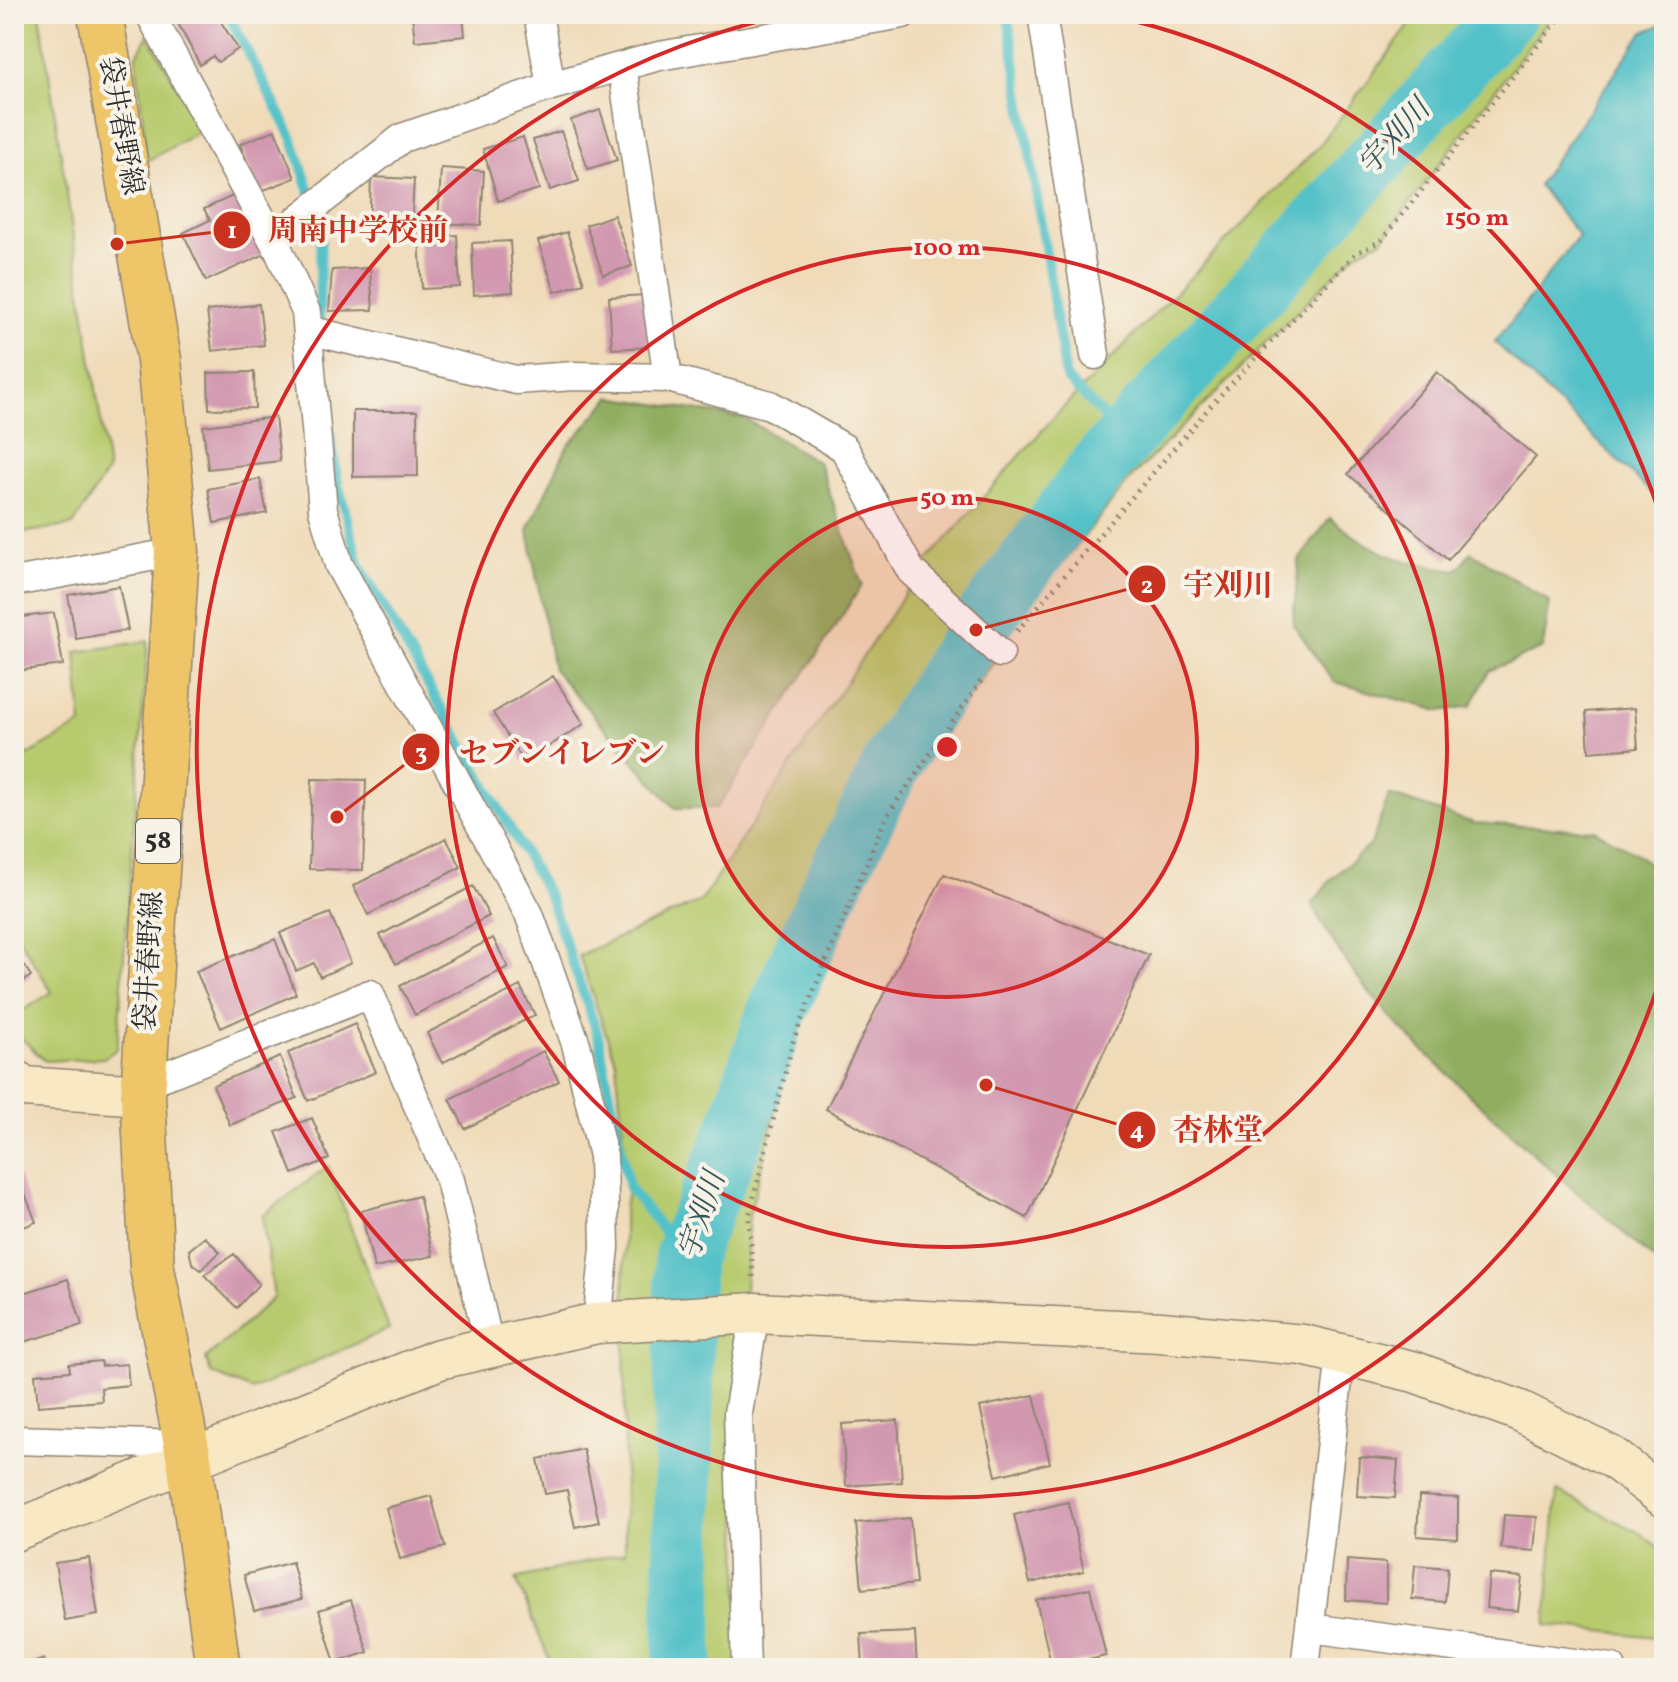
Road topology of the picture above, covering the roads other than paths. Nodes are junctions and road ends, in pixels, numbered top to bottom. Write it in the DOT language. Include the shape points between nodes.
graph roads {
  1 [pos="100,14"];
  2 [pos="150,14"];
  3 [pos="538,14"];
  4 [pos="903,14"];
  5 [pos="1042,14"];
  6 [pos="622,66"];
  7 [pos="551,86"];
  8 [pos="273,239"];
  9 [pos="308,330"];
  10 [pos="1095,355"];
  11 [pos="668,378"];
  12 [pos="177,552"];
  13 [pos="14,582"];
  14 [pos="1000,653"];
  15 [pos="14,1079"];
  16 [pos="144,1090"];
  17 [pos="755,1313"];
  18 [pos="597,1323"];
  19 [pos="490,1348"];
  20 [pos="1341,1354"];
  21 [pos="14,1440"];
  22 [pos="188,1452"];
  23 [pos="1664,1497"];
  24 [pos="14,1531"];
  25 [pos="1310,1628"];
  26 [pos="218,1668"];
  27 [pos="746,1668"];
  28 [pos="1305,1668"];
  29 [pos="1612,1668"];
  1 -- 12 [label="main road, 袋井春野線 / 58" via="159,360"];
  2 -- 8 [label="street"];
  3 -- 7 [label="street"];
  4 -- 6 [label="street"];
  5 -- 10 [label="street"];
  6 -- 7 [label="street"];
  6 -- 11 [label="street"];
  7 -- 8 [label="street" via="402,138"];
  8 -- 9 [label="street" via="306,312"];
  9 -- 11 [label="street" via="516,380"];
  9 -- 18 [label="street" via="323,510 339,565 529,914 576,1044 603,1156 605,1248"];
  11 -- 14 [label="street" via="770,405 844,448 911,571"];
  12 -- 13 [label="street"];
  12 -- 16 [label="main road, 袋井春野線 / 58"];
  15 -- 16 [label="street" via="23,1087"];
  16 -- 19 [label="street" via="370,994 450,1180"];
  16 -- 22 [label="main road, 袋井春野線 / 58" via="152,1268"];
  17 -- 18 [label="street"];
  17 -- 20 [label="street" via="1161,1332 1303,1345"];
  17 -- 27 [label="street" via="738,1413"];
  18 -- 19 [label="street"];
  19 -- 22 [label="street" via="439,1359"];
  20 -- 23 [label="street" via="1415,1372 1520,1411 1612,1457"];
  20 -- 25 [label="street"];
  21 -- 22 [label="street"];
  22 -- 24 [label="street"];
  22 -- 26 [label="main road, 袋井春野線 / 58"];
  25 -- 28 [label="street"];
  25 -- 29 [label="street"];
}
